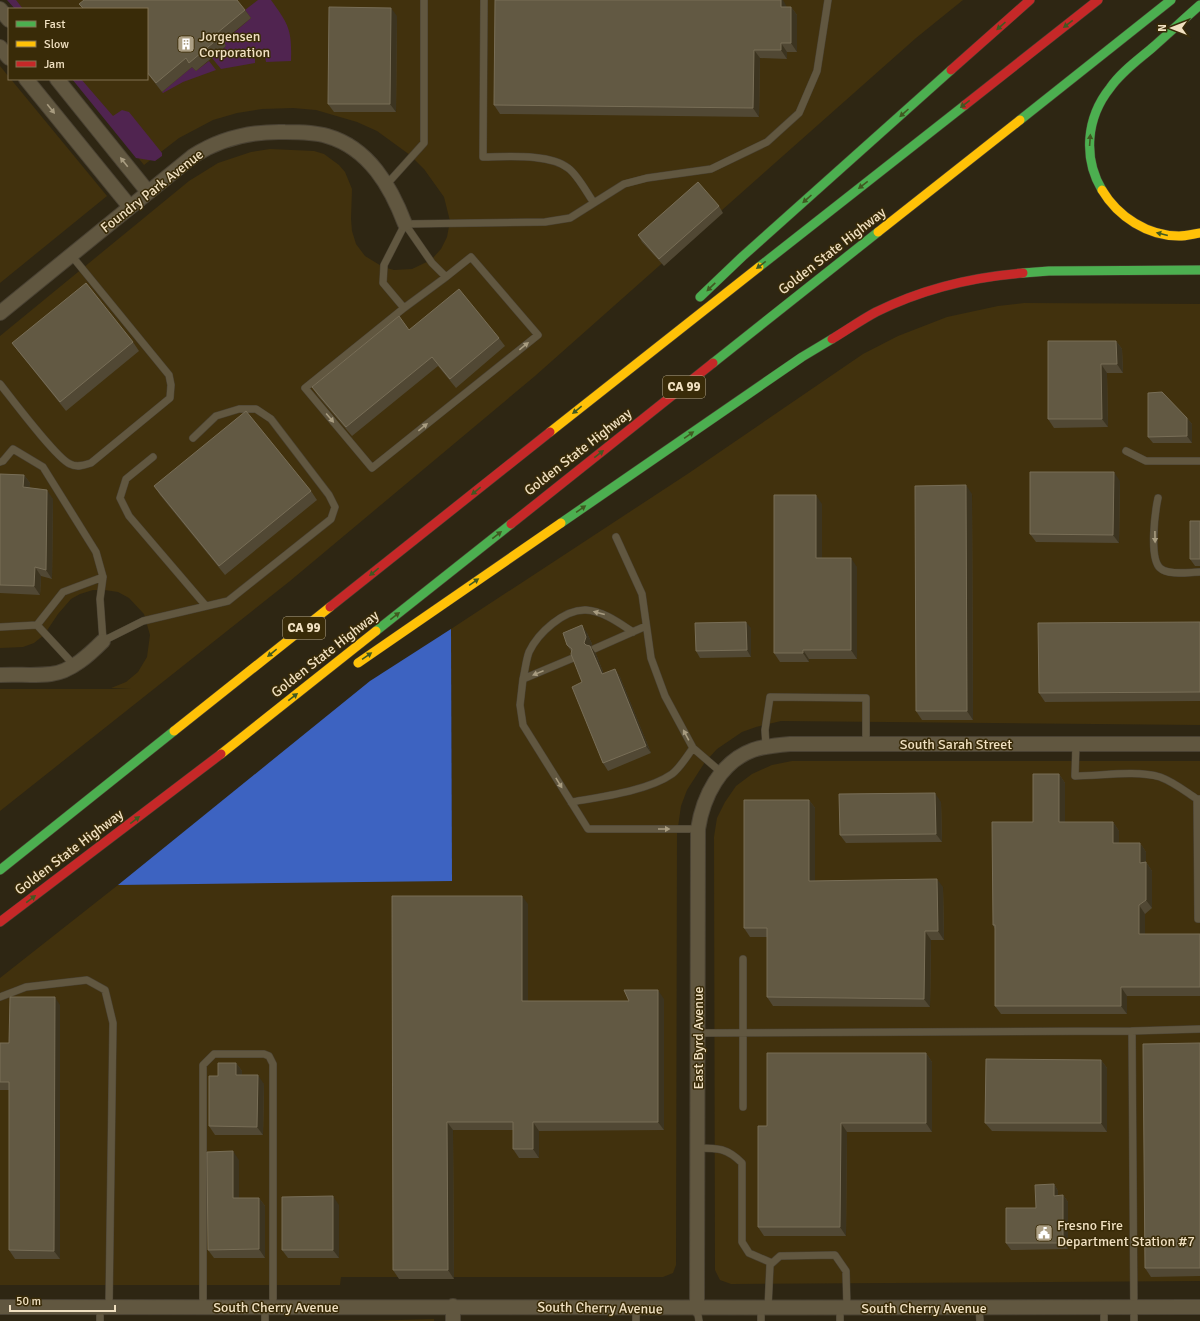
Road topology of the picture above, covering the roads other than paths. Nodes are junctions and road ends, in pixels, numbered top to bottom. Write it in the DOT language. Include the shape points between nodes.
graph roads {
  1 [pos="424,0"];
  2 [pos="484,0"];
  3 [pos="828,0"];
  4 [pos="1030,0"];
  5 [pos="1098,0"];
  6 [pos="1171,0"];
  7 [pos="1200,5"];
  8 [pos="0,9"];
  9 [pos="8,19"];
  10 [pos="0,47"];
  11 [pos="8,57"];
  12 [pos="27,80"];
  13 [pos="57,80"];
  14 [pos="387,184"];
  15 [pos="148,192"];
  16 [pos="594,203"];
  17 [pos="130,207"];
  18 [pos="405,224"];
  19 [pos="1200,234"];
  20 [pos="71,255"];
  21 [pos="1200,270"];
  22 [pos="446,277"];
  23 [pos="692,304"];
  24 [pos="404,308"];
  25 [pos="0,313"];
  26 [pos="676,321"];
  27 [pos="0,384"];
  28 [pos="608,386"];
  29 [pos="193,438"];
  30 [pos="1126,451"];
  31 [pos="152,457"];
  32 [pos="1200,461"];
  33 [pos="0,462"];
  34 [pos="1158,498"];
  35 [pos="616,537"];
  36 [pos="1200,572"];
  37 [pos="103,577"];
  38 [pos="206,606"];
  39 [pos="37,625"];
  40 [pos="646,626"];
  41 [pos="0,627"];
  42 [pos="633,632"];
  43 [pos="103,641"];
  44 [pos="594,649"];
  45 [pos="573,658"];
  46 [pos="74,665"];
  47 [pos="348,669"];
  48 [pos="0,675"];
  49 [pos="523,679"];
  50 [pos="315,692"];
  51 [pos="866,744"];
  52 [pos="1076,744"];
  53 [pos="1200,744"];
  54 [pos="766,746"];
  55 [pos="693,748"];
  56 [pos="197,773"];
  57 [pos="722,773"];
  58 [pos="1199,799"];
  59 [pos="571,802"];
  60 [pos="698,829"];
  61 [pos="0,870"];
  62 [pos="1200,919"];
  63 [pos="0,922"];
  64 [pos="743,959"];
  65 [pos="0,997"];
  66 [pos="1200,1029"];
  67 [pos="1132,1031"];
  68 [pos="698,1033"];
  69 [pos="744,1033"];
  70 [pos="743,1107"];
  71 [pos="698,1148"];
  72 [pos="772,1263"];
  73 [pos="0,1306"];
  74 [pos="453,1306"];
  75 [pos="104,1307"];
  76 [pos="203,1307"];
  77 [pos="1200,1307"];
  78 [pos="268,1312"];
  79 [pos="842,1312"];
  80 [pos="763,1313"];
  81 [pos="917,1314"];
  82 [pos="980,1314"];
  83 [pos="1104,1314"];
  84 [pos="1134,1314"];
  85 [pos="636,1315"];
  86 [pos="698,1315"];
  87 [pos="100,1321"];
  88 [pos="453,1321"];
  1 -- 14 [label="lane" via="424,143"];
  2 -- 16 [label="lane" via="483,158 556,161 569,168"];
  3 -- 16 [label="lane" via="817,71 799,113 767,142 711,169 647,178 624,184"];
  4 -- 23 [label="highway, one-way" via="749,250"];
  5 -- 28 [label="highway, Golden State Highway / CA 99, one-way"];
  56 -- 6 [label="highway, Golden State Highway / CA 99, one-way"];
  19 -- 7 [label="highway, one-way" via="1166,236 1142,228 1120,215 1100,187 1092,167 1089,139 1095,114 1107,91"];
  8 -- 9 [label="street"];
  10 -- 11 [label="street"];
  12 -- 17 [label="street, one-way"];
  15 -- 13 [label="street, one-way"];
  14 -- 15 [label="street, Foundry Park Avenue" via="359,152 342,142 312,133 271,131 236,136 205,148"];
  14 -- 18 [label="street, Foundry Park Avenue"];
  15 -- 17 [label="street, Foundry Park Avenue"];
  16 -- 18 [label="lane" via="570,218 545,222"];
  17 -- 20 [label="street, Foundry Park Avenue"];
  18 -- 22 [label="lane" via="432,263"];
  18 -- 24 [label="lane" via="384,266 383,283"];
  20 -- 25 [label="street, Foundry Park Avenue"];
  20 -- 27 [label="lane" via="170,375 170,398 91,463 82,466 70,464 56,452"];
  47 -- 21 [label="highway, one-way" via="802,357 877,312 961,281 1010,274 1049,270"];
  22 -- 24 [label="lane"];
  24 -- 22 [label="lane, one-way" via="305,388 372,468 538,335 471,257"];
  26 -- 28 [label="highway"];
  28 -- 61 [label="highway, Golden State Highway / CA 99, one-way"];
  29 -- 38 [label="lane" via="216,416 239,409 256,409 271,419 329,495 335,507 331,519 228,601"];
  30 -- 32 [label="lane" via="1146,461"];
  31 -- 38 [label="lane" via="126,479 120,498 129,516"];
  33 -- 37 [label="lane" via="4,461 12,449 43,467 96,552"];
  34 -- 36 [label="lane, one-way" via="1154,517 1155,561 1160,569 1168,572"];
  35 -- 40 [label="lane" via="642,594"];
  37 -- 39 [label="lane" via="63,592"];
  37 -- 43 [label="lane" via="100,599"];
  38 -- 43 [label="lane" via="143,621"];
  39 -- 41 [label="lane"];
  39 -- 46 [label="lane"];
  40 -- 42 [label="lane"];
  55 -- 40 [label="lane, one-way" via="665,696 651,658"];
  42 -- 44 [label="lane"];
  42 -- 49 [label="lane, one-way" via="607,615 586,610 570,613 554,623 529,652"];
  43 -- 46 [label="street"];
  45 -- 49 [label="lane, one-way"];
  46 -- 48 [label="street" via="52,674"];
  49 -- 59 [label="lane, one-way" via="520,705 523,725"];
  50 -- 56 [label="highway"];
  51 -- 52 [label="street, South Sarah Street"];
  51 -- 54 [label="street, South Sarah Street"];
  51 -- 54 [label="lane" via="866,698 770,697 765,730"];
  52 -- 53 [label="street, South Sarah Street"];
  52 -- 58 [label="lane" via="1075,776 1147,774 1173,783"];
  54 -- 57 [label="street, South Sarah Street" via="741,757"];
  55 -- 57 [label="lane"];
  55 -- 59 [label="lane" via="672,774 656,783 616,794"];
  63 -- 56 [label="highway, Golden State Highway / CA 99, one-way"];
  57 -- 60 [label="street, East Byrd Avenue" via="707,796"];
  58 -- 62 [label="lane"];
  59 -- 60 [label="lane, one-way" via="588,829"];
  60 -- 68 [label="street, East Byrd Avenue"];
  64 -- 69 [label="lane"];
  65 -- 75 [label="lane" via="26,987 87,980 105,990 113,1023"];
  66 -- 67 [label="lane"];
  67 -- 69 [label="lane"];
  67 -- 84 [label="lane"];
  68 -- 69 [label="lane"];
  68 -- 71 [label="street, East Byrd Avenue"];
  69 -- 70 [label="lane"];
  71 -- 72 [label="lane" via="725,1150 742,1163 742,1242 748,1253"];
  71 -- 86 [label="street, East Byrd Avenue"];
  72 -- 79 [label="lane" via="780,1256 835,1255 846,1271"];
  72 -- 80 [label="lane"];
  73 -- 75 [label="street, South Cherry Avenue"];
  74 -- 78 [label="street, South Cherry Avenue"];
  74 -- 85 [label="street, South Cherry Avenue"];
  74 -- 88 [label="street"];
  75 -- 76 [label="street, South Cherry Avenue"];
  75 -- 87 [label="lane"];
  76 -- 78 [label="street, South Cherry Avenue"];
  76 -- 78 [label="lane" via="203,1065 214,1054 264,1054 269,1056 273,1064"];
  77 -- 84 [label="street, South Cherry Avenue"];
  79 -- 80 [label="street, South Cherry Avenue"];
  79 -- 81 [label="street, South Cherry Avenue"];
  80 -- 86 [label="street, South Cherry Avenue"];
  81 -- 82 [label="street, South Cherry Avenue"];
  82 -- 83 [label="street, South Cherry Avenue"];
  83 -- 84 [label="street, South Cherry Avenue"];
  85 -- 86 [label="street, South Cherry Avenue"];
}
